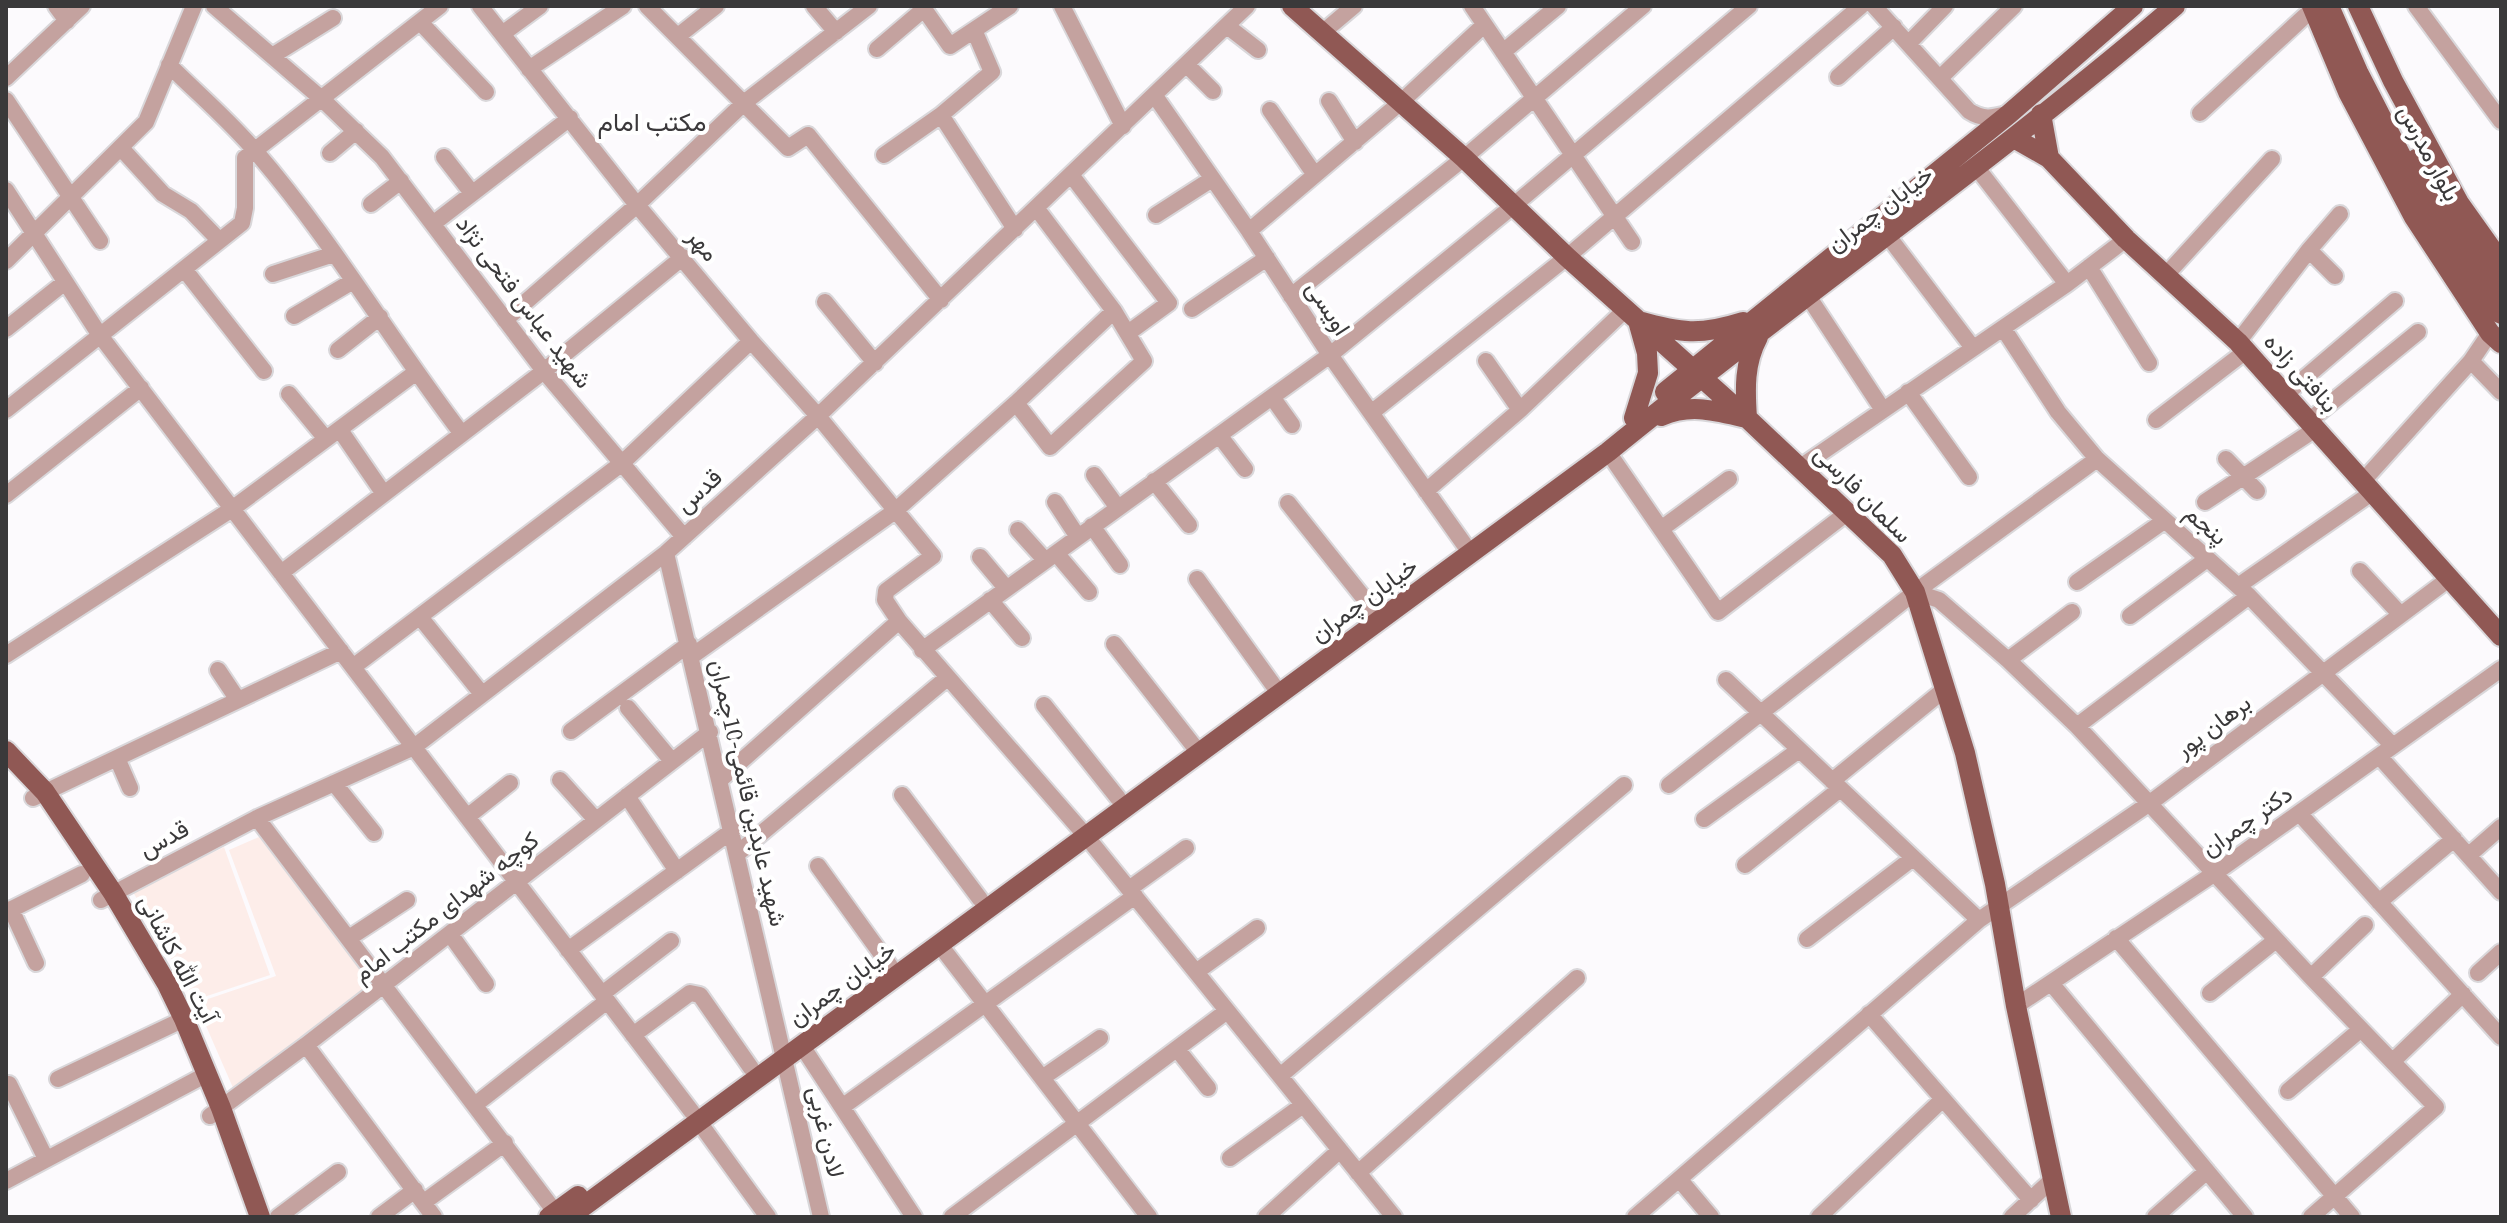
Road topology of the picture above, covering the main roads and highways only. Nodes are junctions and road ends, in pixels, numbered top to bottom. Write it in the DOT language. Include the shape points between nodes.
graph roads {
  1 [pos="1292,6"];
  2 [pos="2133,6"];
  3 [pos="2175,6"];
  4 [pos="2329,6"];
  5 [pos="2344,6"];
  6 [pos="2358,6"];
  7 [pos="2304,9"];
  8 [pos="2041,114"];
  9 [pos="2014,138"];
  10 [pos="2049,158"];
  11 [pos="2501,262"];
  12 [pos="2501,284"];
  13 [pos="1803,289"];
  14 [pos="2501,314"];
  15 [pos="1632,316"];
  16 [pos="1758,324"];
  17 [pos="2496,338"];
  18 [pos="1698,373"];
  19 [pos="1747,418"];
  20 [pos="1638,421"];
  21 [pos="2501,636"];
  22 [pos="6,751"];
  23 [pos="6,771"];
  24 [pos="39,795"];
  25 [pos="1082,831"];
  26 [pos="789,1050"];
  27 [pos="215,1112"];
  28 [pos="695,1117"];
  29 [pos="558,1216"];
  30 [pos="246,1217"];
  31 [pos="260,1217"];
  32 [pos="2061,1217"];
  1 -- 15 [label="main road, سلمان فارسی"];
  2 -- 13 [label="main road, خیابان چمران"];
  3 -- 8 [label="main road, خیابان چمران"];
  4 -- 14 [label="main road, بلوار مدرس" via="2430,212"];
  5 -- 12 [label="main road, بلوار مدرس" via="2417,161 2453,222"];
  6 -- 11 [label="main road" via="2459,203"];
  7 -- 17 [label="main road" via="2323,31 2348,92 2414,217"];
  8 -- 9 [label="main road, خیابان چمران"];
  8 -- 10 [label="main road"];
  9 -- 10 [label="main road, بنافتی زاده"];
  9 -- 13 [label="main road, خیابان چمران" via="1888,236"];
  10 -- 21 [label="main road, بنافتی زاده" via="2126,239 2242,346"];
  13 -- 16 [label="main road, خیابان چمران"];
  15 -- 16 [label="main road" via="1678,332"];
  15 -- 18 [label="main road, سلمان فارسی"];
  15 -- 20 [label="main road" via="1647,353"];
  16 -- 18 [label="main road, خیابان چمران"];
  16 -- 19 [label="main road" via="1745,377"];
  18 -- 19 [label="main road, سلمان فارسی"];
  18 -- 20 [label="main road, خیابان چمران"];
  19 -- 20 [label="main road" via="1697,407"];
  19 -- 32 [label="main road, سلمان فارسی" via="1892,555 1915,592 1965,753"];
  20 -- 25 [label="main road, خیابان چمران" via="1118,798"];
  20 -- 25 [label="main road, خیابان چمران" via="1608,452"];
  22 -- 24 [label="main road, آیت الله کاشانی"];
  23 -- 24 [label="main road, آیت الله کاشانی"];
  24 -- 27 [label="main road, آیت الله کاشانی" via="107,897 178,1021"];
  25 -- 26 [label="main road, خیابان چمران" via="939,944"];
  25 -- 26 [label="main road, خیابان چمران" via="890,966"];
  26 -- 28 [label="main road, خیابان چمران"];
  26 -- 28 [label="main road, خیابان چمران" via="751,1068"];
  27 -- 30 [label="main road, آیت الله کاشانی"];
  27 -- 31 [label="main road, آیت الله کاشانی"];
  28 -- 29 [label="main road, خیابان چمران"];
}
